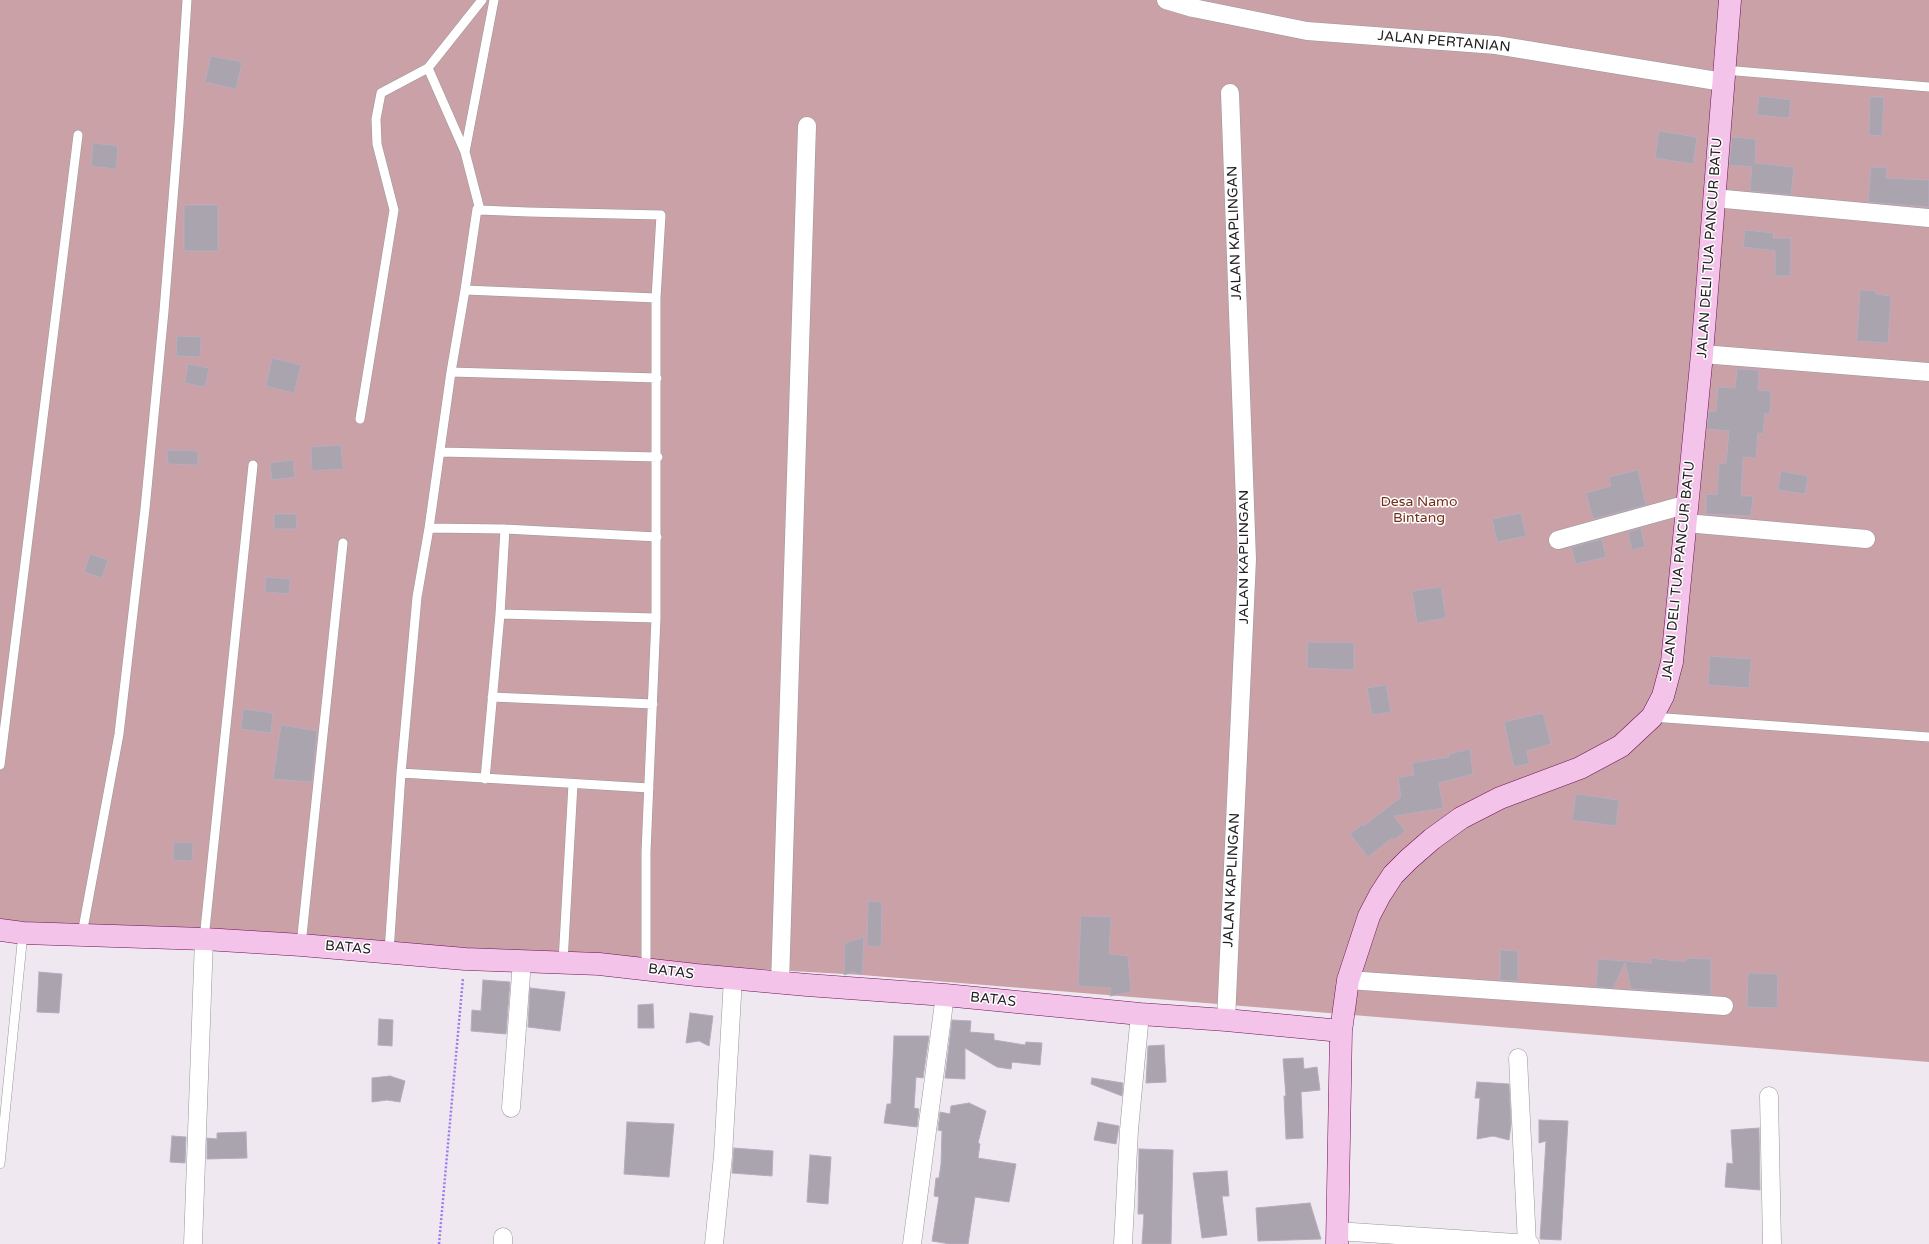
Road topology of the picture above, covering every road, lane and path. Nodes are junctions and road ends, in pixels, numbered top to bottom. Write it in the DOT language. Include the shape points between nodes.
graph roads {
  1 [pos="187,0"];
  2 [pos="482,0"];
  3 [pos="494,0"];
  4 [pos="1166,0"];
  5 [pos="1730,0"];
  6 [pos="428,68"];
  7 [pos="1723,76"];
  8 [pos="1929,88"];
  9 [pos="1230,93"];
  10 [pos="807,126"];
  11 [pos="78,135"];
  12 [pos="465,152"];
  13 [pos="1714,198"];
  14 [pos="480,210"];
  15 [pos="1929,218"];
  16 [pos="466,290"];
  17 [pos="656,298"];
  18 [pos="1702,354"];
  19 [pos="451,372"];
  20 [pos="1929,372"];
  21 [pos="657,378"];
  22 [pos="360,419"];
  23 [pos="440,452"];
  24 [pos="658,457"];
  25 [pos="253,465"];
  26 [pos="1687,513"];
  27 [pos="429,528"];
  28 [pos="505,529"];
  29 [pos="657,537"];
  30 [pos="1866,539"];
  31 [pos="1558,540"];
  32 [pos="343,543"];
  33 [pos="500,614"];
  34 [pos="656,618"];
  35 [pos="492,697"];
  36 [pos="652,704"];
  37 [pos="1652,718"];
  38 [pos="1929,737"];
  39 [pos="0,765"];
  40 [pos="400,773"];
  41 [pos="485,779"];
  42 [pos="573,784"];
  43 [pos="649,788"];
  44 [pos="0,930"];
  45 [pos="23,933"];
  46 [pos="82,934"];
  47 [pos="204,939"];
  48 [pos="301,945"];
  49 [pos="389,952"];
  50 [pos="464,959"];
  51 [pos="522,961"];
  52 [pos="563,962"];
  53 [pos="646,969"];
  54 [pos="733,978"];
  55 [pos="1348,980"];
  56 [pos="780,983"];
  57 [pos="945,995"];
  58 [pos="1724,1006"];
  59 [pos="1140,1014"];
  60 [pos="1226,1020"];
  61 [pos="1340,1031"];
  62 [pos="1518,1058"];
  63 [pos="1769,1096"];
  64 [pos="511,1108"];
  65 [pos="0,1164"];
  66 [pos="1337,1238"];
  67 [pos="1506,1243"];
  68 [pos="193,1244"];
  69 [pos="439,1244"];
  70 [pos="714,1244"];
  71 [pos="912,1244"];
  72 [pos="1123,1244"];
  73 [pos="1528,1244"];
  74 [pos="1772,1244"];
  1 -- 46 [label="lane" via="165,303 145,509 119,734"];
  2 -- 6 [label="lane"];
  3 -- 12 [label="lane"];
  4 -- 7 [label="street, JALAN PERTANIAN" via="1307,31 1496,45"];
  5 -- 7 [label="main road, JALAN DELI TUA PANCUR BATU"];
  6 -- 12 [label="lane"];
  6 -- 22 [label="lane" via="381,93 376,119 377,144 394,210"];
  7 -- 8 [label="lane"];
  7 -- 13 [label="main road, JALAN DELI TUA PANCUR BATU"];
  9 -- 60 [label="street, JALAN KAPLINGAN" via="1247,559"];
  10 -- 56 [label="street"];
  11 -- 39 [label="lane"];
  12 -- 14 [label="lane"];
  13 -- 15 [label="street"];
  13 -- 18 [label="main road, JALAN DELI TUA PANCUR BATU"];
  14 -- 16 [label="lane" via="477,209"];
  14 -- 17 [label="lane" via="660,215"];
  16 -- 17 [label="lane"];
  16 -- 19 [label="lane"];
  17 -- 21 [label="lane"];
  18 -- 20 [label="street"];
  18 -- 26 [label="main road, JALAN DELI TUA PANCUR BATU"];
  19 -- 21 [label="lane"];
  19 -- 23 [label="lane"];
  21 -- 24 [label="lane"];
  23 -- 24 [label="lane"];
  23 -- 27 [label="lane"];
  24 -- 29 [label="lane"];
  25 -- 47 [label="lane"];
  26 -- 30 [label="street"];
  26 -- 31 [label="street"];
  26 -- 37 [label="main road, JALAN DELI TUA PANCUR BATU" via="1672,662 1663,696"];
  27 -- 28 [label="lane"];
  27 -- 40 [label="lane" via="417,597"];
  28 -- 29 [label="lane"];
  28 -- 33 [label="lane"];
  29 -- 34 [label="lane"];
  32 -- 48 [label="lane"];
  33 -- 34 [label="lane"];
  33 -- 35 [label="lane"];
  34 -- 36 [label="lane"];
  35 -- 36 [label="lane"];
  35 -- 41 [label="lane"];
  36 -- 43 [label="lane"];
  37 -- 38 [label="lane"];
  37 -- 55 [label="main road, JALAN DELI TUA PANCUR BATU" via="1636,734 1606,755 1580,768 1500,798 1460,818 1421,849 1394,875 1380,895 1369,916"];
  40 -- 41 [label="lane"];
  40 -- 49 [label="lane"];
  41 -- 42 [label="lane"];
  42 -- 43 [label="lane"];
  42 -- 52 [label="lane"];
  43 -- 53 [label="lane"];
  44 -- 45 [label="main road, BATAS"];
  45 -- 46 [label="main road, BATAS"];
  45 -- 65 [label="lane"];
  46 -- 47 [label="main road, BATAS"];
  47 -- 48 [label="main road, BATAS"];
  47 -- 68 [label="street"];
  48 -- 49 [label="main road, BATAS"];
  49 -- 50 [label="main road, BATAS"];
  50 -- 51 [label="main road, BATAS"];
  50 -- 69 [label="path"];
  51 -- 52 [label="main road, BATAS"];
  51 -- 64 [label="street"];
  52 -- 53 [label="main road, BATAS"];
  53 -- 54 [label="main road, BATAS"];
  54 -- 56 [label="main road, BATAS"];
  54 -- 70 [label="street" via="723,1156"];
  55 -- 58 [label="street"];
  55 -- 61 [label="main road, JALAN DELI TUA PANCUR BATU"];
  56 -- 57 [label="main road, BATAS"];
  57 -- 59 [label="main road, BATAS"];
  57 -- 71 [label="street"];
  59 -- 60 [label="main road, BATAS"];
  59 -- 72 [label="street" via="1129,1130"];
  60 -- 61 [label="main road, BATAS"];
  61 -- 66 [label="main road, JALAN DELI TUA PANCUR BATU"];
  62 -- 73 [label="street"];
  63 -- 74 [label="street"];
  66 -- 67 [label="street"];
  67 -- 73 [label="street"];
}
